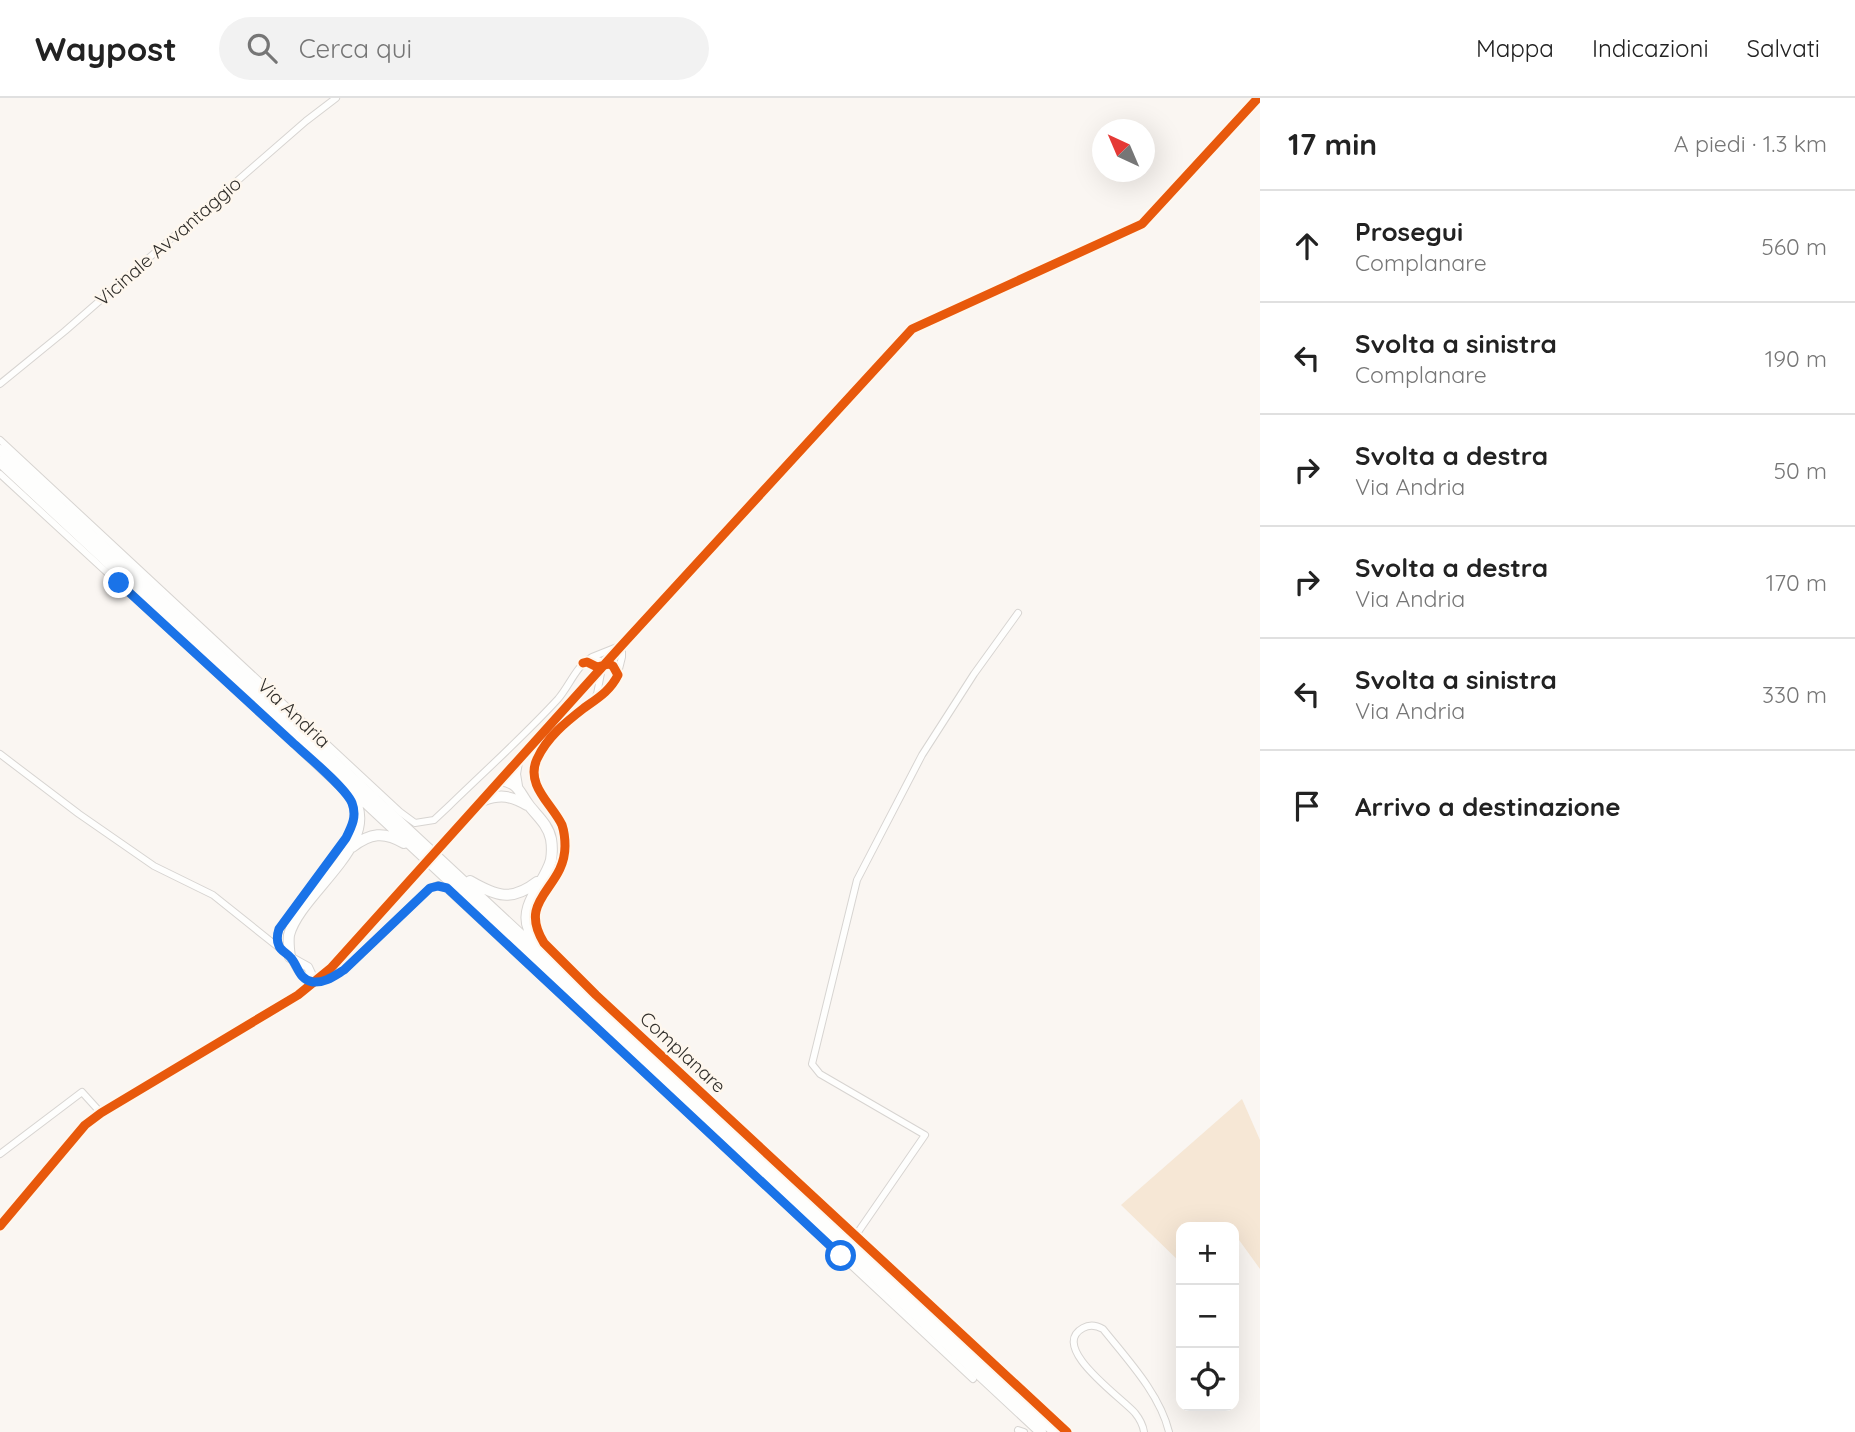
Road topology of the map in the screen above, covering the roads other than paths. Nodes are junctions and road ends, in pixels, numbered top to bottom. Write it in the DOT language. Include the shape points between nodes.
graph roads {
  1 [pos="336,98"];
  2 [pos="1258,98"];
  3 [pos="0,384"];
  4 [pos="0,440"];
  5 [pos="0,450"];
  6 [pos="0,461"];
  7 [pos="0,474"];
  8 [pos="1018,613"];
  9 [pos="622,645"];
  10 [pos="592,657"];
  11 [pos="583,663"];
  12 [pos="603,665"];
  13 [pos="618,675"];
  14 [pos="587,683"];
  15 [pos="598,688"];
  16 [pos="592,702"];
  17 [pos="0,754"];
  18 [pos="517,762"];
  19 [pos="325,764"];
  20 [pos="501,780"];
  21 [pos="514,791"];
  22 [pos="484,800"];
  23 [pos="350,849"];
  24 [pos="431,863"];
  25 [pos="453,872"];
  26 [pos="542,878"];
  27 [pos="280,948"];
  28 [pos="291,958"];
  29 [pos="308,967"];
  30 [pos="331,968"];
  31 [pos="301,976"];
  32 [pos="315,982"];
  33 [pos="573,984"];
  34 [pos="298,995"];
  35 [pos="102,1113"];
  36 [pos="0,1154"];
  37 [pos="0,1226"];
  38 [pos="856,1235"];
  39 [pos="974,1379"];
  40 [pos="1041,1432"];
  41 [pos="1055,1432"];
  42 [pos="1067,1432"];
  43 [pos="1144,1432"];
  44 [pos="1169,1432"];
  1 -- 3 [label="street, Vicinale Avvantaggio"];
  2 -- 9 [label="street" via="1142,224 912,329"];
  4 -- 11 [label="street, Via Andria" via="415,823 434,820 450,806 559,698"];
  5 -- 25 [label="highway"];
  6 -- 19 [label="highway"];
  7 -- 27 [label="street, Via Andria" via="351,801 353,825 279,929"];
  8 -- 38 [label="street" via="922,755 857,880 812,1064 820,1074 925,1135"];
  9 -- 10 [label="street"];
  9 -- 12 [label="street"];
  9 -- 13 [label="street"];
  10 -- 11 [label="street"];
  10 -- 12 [label="street"];
  11 -- 12 [label="street"];
  12 -- 13 [label="street" via="613,666"];
  12 -- 14 [label="street"];
  12 -- 15 [label="street, Complanare"];
  13 -- 16 [label="street, Complanare" via="608,691"];
  14 -- 15 [label="street"];
  14 -- 18 [label="street"];
  15 -- 16 [label="street, Complanare"];
  16 -- 38 [label="street, Complanare" via="554,733 536,761 536,784 562,826 565,849 562,866 537,904 538,933 596,995"];
  17 -- 27 [label="street" via="154,866 213,895"];
  18 -- 20 [label="street"];
  18 -- 21 [label="highway"];
  19 -- 23 [label="highway" via="358,806 359,829"];
  19 -- 24 [label="highway"];
  20 -- 21 [label="highway" via="505,789"];
  20 -- 22 [label="street"];
  21 -- 22 [label="highway"];
  21 -- 26 [label="highway" via="543,820 551,837 551,862"];
  22 -- 30 [label="street, bridge"];
  23 -- 24 [label="highway" via="373,835 392,837"];
  23 -- 28 [label="highway" via="297,919 288,944"];
  24 -- 40 [label="highway"];
  25 -- 26 [label="highway" via="492,893 510,896"];
  25 -- 33 [label="highway"];
  26 -- 33 [label="highway" via="526,914 528,929"];
  27 -- 28 [label="street"];
  28 -- 29 [label="street"];
  28 -- 31 [label="street"];
  29 -- 30 [label="street"];
  29 -- 32 [label="street"];
  30 -- 32 [label="street"];
  31 -- 32 [label="street"];
  31 -- 34 [label="street"];
  32 -- 34 [label="street"];
  32 -- 39 [label="street" via="344,970 430,888 447,888"];
  33 -- 41 [label="highway"];
  34 -- 35 [label="street"];
  35 -- 36 [label="street" via="82,1091"];
  35 -- 37 [label="street" via="69,1142"];
  38 -- 42 [label="street, Complanare"];
  43 -- 44 [label="street" via="1136,1414 1075,1354 1077,1331 1096,1325 1103,1329 1152,1393"];
}
